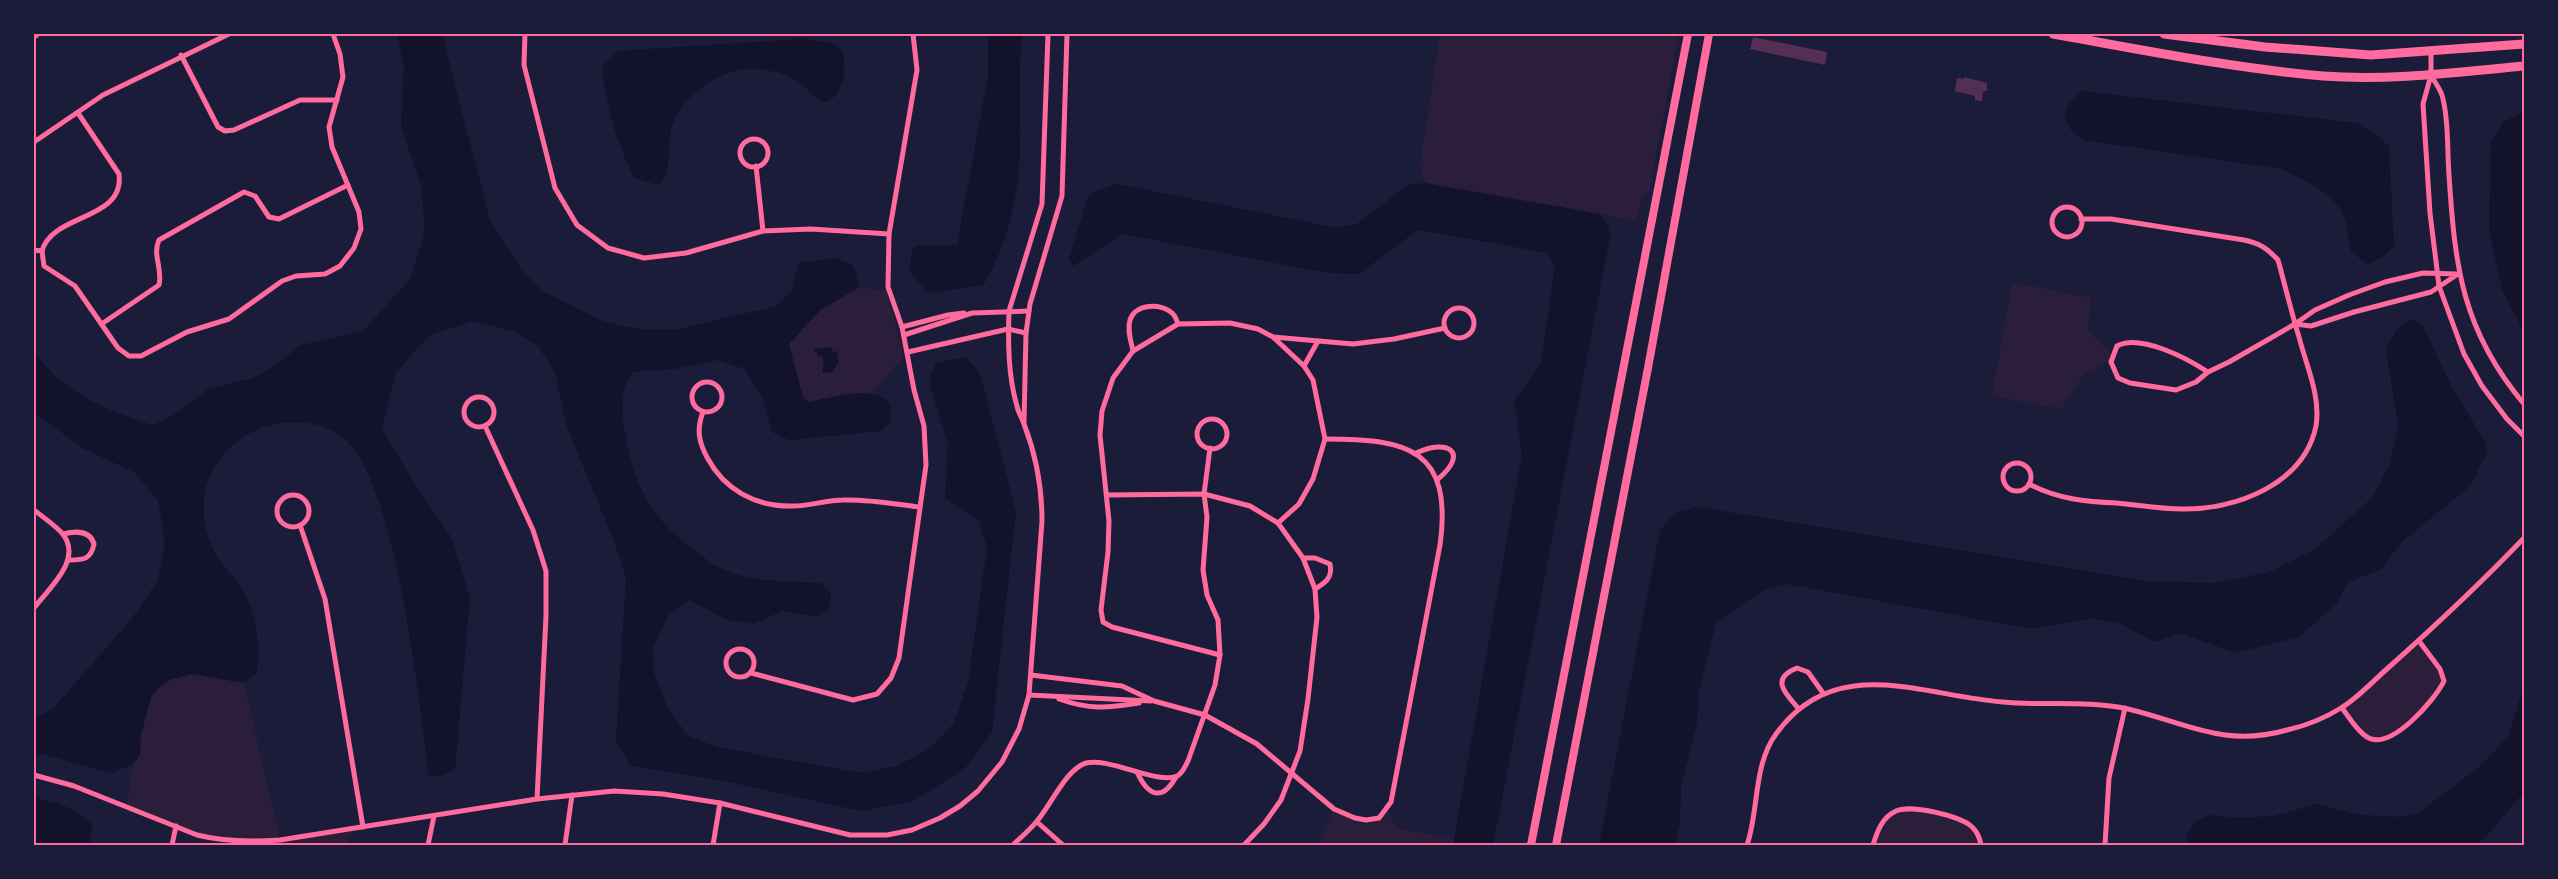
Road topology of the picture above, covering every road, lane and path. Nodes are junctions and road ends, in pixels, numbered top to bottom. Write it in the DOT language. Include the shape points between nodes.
graph roads {
  1 [pos="229,34"];
  2 [pos="333,34"];
  3 [pos="525,34"];
  4 [pos="913,34"];
  5 [pos="1048,34"];
  6 [pos="1067,34"];
  7 [pos="1688,34"];
  8 [pos="1709,34"];
  9 [pos="2053,34"];
  10 [pos="2164,34"];
  11 [pos="2524,44"];
  12 [pos="2431,52"];
  13 [pos="181,55"];
  14 [pos="2524,66"];
  15 [pos="2431,75"];
  16 [pos="337,100"];
  17 [pos="78,113"];
  18 [pos="34,142"];
  19 [pos="756,166"];
  20 [pos="348,185"];
  21 [pos="2082,219"];
  22 [pos="763,231"];
  23 [pos="889,234"];
  24 [pos="34,250"];
  25 [pos="42,251"];
  26 [pos="2437,274"];
  27 [pos="2458,274"];
  28 [pos="2439,286"];
  29 [pos="1009,311"];
  30 [pos="1029,311"];
  31 [pos="972,313"];
  32 [pos="102,323"];
  33 [pos="1178,324"];
  34 [pos="2295,324"];
  35 [pos="902,328"];
  36 [pos="1445,328"];
  37 [pos="1008,329"];
  38 [pos="1026,333"];
  39 [pos="904,336"];
  40 [pos="1273,336"];
  41 [pos="1318,341"];
  42 [pos="1133,351"];
  43 [pos="908,352"];
  44 [pos="1304,366"];
  45 [pos="2208,372"];
  46 [pos="2524,404"];
  47 [pos="703,412"];
  48 [pos="1024,424"];
  49 [pos="485,426"];
  50 [pos="2524,436"];
  51 [pos="1325,439"];
  52 [pos="1210,448"];
  53 [pos="1416,454"];
  54 [pos="1438,479"];
  55 [pos="2029,484"];
  56 [pos="1204,494"];
  57 [pos="1107,495"];
  58 [pos="920,507"];
  59 [pos="34,510"];
  60 [pos="1278,523"];
  61 [pos="300,525"];
  62 [pos="63,534"];
  63 [pos="2524,538"];
  64 [pos="1304,558"];
  65 [pos="70,560"];
  66 [pos="1315,589"];
  67 [pos="34,608"];
  68 [pos="2419,641"];
  69 [pos="1220,655"];
  70 [pos="751,673"];
  71 [pos="1032,675"];
  72 [pos="1823,693"];
  73 [pos="1029,695"];
  74 [pos="1053,696"];
  75 [pos="1154,701"];
  76 [pos="2125,708"];
  77 [pos="2342,708"];
  78 [pos="1799,709"];
  79 [pos="1206,715"];
  80 [pos="1138,772"];
  81 [pos="1291,773"];
  82 [pos="34,776"];
  83 [pos="1176,776"];
  84 [pos="572,795"];
  85 [pos="537,799"];
  86 [pos="720,803"];
  87 [pos="434,816"];
  88 [pos="1037,822"];
  89 [pos="176,826"];
  90 [pos="364,827"];
  91 [pos="172,845"];
  92 [pos="428,845"];
  93 [pos="565,845"];
  94 [pos="713,845"];
  95 [pos="1013,845"];
  96 [pos="1064,845"];
  97 [pos="1244,845"];
  98 [pos="1531,845"];
  99 [pos="1556,845"];
  100 [pos="1747,845"];
  101 [pos="1873,845"];
  102 [pos="1980,845"];
  103 [pos="2105,845"];
  1 -- 13 [label="street"];
  2 -- 16 [label="street" via="343,77"];
  3 -- 22 [label="street" via="524,66 555,188 577,225 608,248 644,258 686,254"];
  4 -- 23 [label="street" via="917,70"];
  5 -- 29 [label="street" via="1042,204"];
  6 -- 30 [label="street" via="1062,196"];
  7 -- 98 [label="street"];
  8 -- 99 [label="street"];
  9 -- 15 [label="main road" via="2174,56 2325,76"];
  10 -- 12 [label="main road" via="2265,47 2371,55"];
  11 -- 12 [label="main road"];
  12 -- 15 [label="street"];
  13 -- 16 [label="street" via="218,127 225,131 234,130 300,100"];
  13 -- 17 [label="street" via="103,95"];
  14 -- 15 [label="main road"];
  15 -- 26 [label="street" via="2423,104"];
  15 -- 27 [label="street" via="2443,98"];
  16 -- 20 [label="street" via="329,127 332,147"];
  17 -- 18 [label="street"];
  17 -- 25 [label="street" via="119,174 120,186 115,198 79,221 61,228 44,243"];
  19 -- 19 [label="street" via="766,160 768,151 761,141 753,139 744,143 741,157 747,164"];
  19 -- 22 [label="street"];
  20 -- 32 [label="street" via="279,219 269,217 255,196 244,192 159,240 155,249 162,275 160,285"];
  20 -- 32 [label="street" via="359,212 361,230 354,248 340,266 325,274 296,276 282,281 229,318 187,332 140,356 129,356 118,348"];
  21 -- 21 [label="street" via="2077,210 2063,207 2052,216 2052,225 2056,234 2070,237 2078,232"];
  21 -- 34 [label="street" via="2111,219 2263,245 2278,260"];
  22 -- 23 [label="street" via="811,229"];
  23 -- 35 [label="street" via="888,286"];
  24 -- 25 [label="street"];
  25 -- 32 [label="street" via="44,266 75,286"];
  26 -- 27 [label="street"];
  26 -- 28 [label="street"];
  26 -- 34 [label="street" via="2423,273 2384,282 2315,310"];
  27 -- 28 [label="street"];
  27 -- 46 [label="street" via="2469,312 2484,345"];
  28 -- 34 [label="street" via="2431,292 2311,326"];
  28 -- 50 [label="street" via="2464,354 2482,386"];
  29 -- 30 [label="street"];
  29 -- 31 [label="street"];
  29 -- 37 [label="street"];
  30 -- 38 [label="street"];
  31 -- 35 [label="street" via="948,315"];
  31 -- 39 [label="street"];
  33 -- 40 [label="street" via="1230,323"];
  33 -- 42 [label="street"];
  33 -- 42 [label="street" via="1173,314 1164,308 1142,308 1132,314 1129,328"];
  34 -- 45 [label="street"];
  34 -- 55 [label="street" via="2316,398 2316,425 2311,442 2291,473 2270,486 2253,495 2213,507 2183,509 2096,504 2057,496"];
  35 -- 39 [label="street"];
  36 -- 36 [label="street" via="1454,338 1464,338 1474,328 1474,319 1462,308 1452,310 1445,318"];
  36 -- 41 [label="street" via="1353,344"];
  37 -- 38 [label="street"];
  37 -- 43 [label="street"];
  37 -- 48 [label="street" via="1016,406"];
  38 -- 48 [label="street"];
  39 -- 43 [label="street"];
  40 -- 41 [label="street"];
  40 -- 44 [label="street"];
  41 -- 44 [label="street"];
  42 -- 57 [label="street" via="1114,378 1102,411 1100,435"];
  43 -- 58 [label="street" via="924,426 926,465"];
  44 -- 51 [label="street" via="1313,380"];
  45 -- 45 [label="street" via="2186,387 2170,390 2123,381 2114,374 2111,362 2114,350 2126,342 2169,351"];
  47 -- 47 [label="street" via="713,411 721,404 720,388 711,382 697,385 692,393 695,407"];
  47 -- 58 [label="street" via="698,429 699,441 713,469 735,492 761,503 791,506 863,499"];
  48 -- 71 [label="street" via="1042,494"];
  49 -- 49 [label="street" via="492,420 493,406 487,399 473,398 465,405 464,416 474,427"];
  49 -- 85 [label="street" via="533,530 546,571"];
  51 -- 53 [label="street" via="1386,442"];
  51 -- 60 [label="street" via="1313,479 1299,504"];
  52 -- 52 [label="street" via="1220,446 1227,433 1223,424 1214,419 1204,421 1198,429 1201,444"];
  52 -- 56 [label="street"];
  53 -- 54 [label="street"];
  53 -- 54 [label="street" via="1440,446 1447,447 1453,460"];
  54 -- 81 [label="street" via="1444,520 1387,810 1379,818 1356,818 1334,809"];
  55 -- 55 [label="street" via="2031,475 2024,465 2011,464 2004,470 2004,483 2010,490 2023,490"];
  56 -- 57 [label="street"];
  56 -- 60 [label="street" via="1250,506"];
  56 -- 69 [label="street" via="1207,517 1203,570 1218,620"];
  57 -- 69 [label="street" via="1108,552 1101,610 1103,622 1112,628"];
  58 -- 70 [label="street" via="898,658 891,678 877,694 853,700"];
  59 -- 62 [label="street"];
  60 -- 64 [label="street"];
  61 -- 61 [label="street" via="309,512 305,502 296,496 285,498 277,509 279,519 291,527"];
  61 -- 90 [label="street" via="325,599"];
  62 -- 65 [label="street"];
  62 -- 65 [label="street" via="81,532 88,535 94,544 89,557"];
  63 -- 68 [label="street"];
  64 -- 66 [label="street"];
  64 -- 66 [label="street" via="1316,558 1330,564 1328,580"];
  65 -- 67 [label="street"];
  66 -- 81 [label="street" via="1317,617 1308,699 1300,751"];
  68 -- 77 [label="street"];
  68 -- 77 [label="street" via="2440,669 2444,681 2437,695 2392,737 2380,742 2367,737"];
  69 -- 79 [label="street"];
  70 -- 70 [label="street" via="754,664 749,652 741,649 729,654 726,663 729,672 738,678"];
  71 -- 73 [label="street"];
  71 -- 75 [label="street" via="1122,686"];
  72 -- 76 [label="street" via="1861,683 2003,702 2078,703"];
  72 -- 78 [label="street"];
  72 -- 78 [label="street" via="1808,672 1797,668 1786,672 1783,689"];
  73 -- 74 [label="street"];
  73 -- 86 [label="street" via="1018,729 1002,762 978,791 960,806 912,830 887,835 850,835"];
  74 -- 75 [label="street"];
  74 -- 75 [label="street" via="1082,707 1113,707"];
  75 -- 79 [label="street"];
  76 -- 77 [label="street" via="2234,738 2289,730"];
  76 -- 103 [label="street" via="2109,778"];
  78 -- 100 [label="street" via="1774,735 1764,761"];
  79 -- 81 [label="street" via="1258,744"];
  79 -- 83 [label="street" via="1188,761"];
  80 -- 83 [label="street"];
  80 -- 83 [label="street" via="1146,789 1152,793 1170,788"];
  80 -- 88 [label="street" via="1088,763 1075,768"];
  81 -- 97 [label="street" via="1281,800"];
  82 -- 89 [label="street" via="74,786"];
  84 -- 85 [label="street"];
  84 -- 86 [label="street" via="614,791 663,794"];
  84 -- 93 [label="street"];
  85 -- 87 [label="street"];
  86 -- 94 [label="street"];
  87 -- 90 [label="street"];
  87 -- 92 [label="street"];
  88 -- 95 [label="street"];
  88 -- 96 [label="street"];
  89 -- 90 [label="street" via="217,840 250,842"];
  89 -- 91 [label="street"];
  101 -- 102 [label="street" via="1885,819 1906,809 1961,819 1973,827 1980,837"];
}
